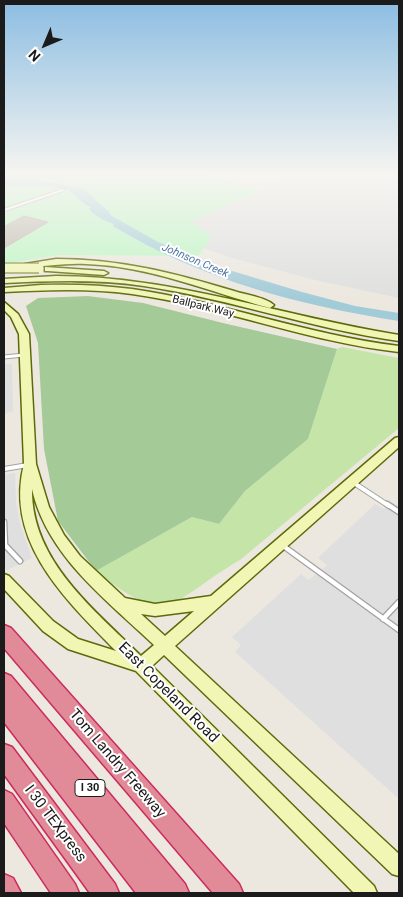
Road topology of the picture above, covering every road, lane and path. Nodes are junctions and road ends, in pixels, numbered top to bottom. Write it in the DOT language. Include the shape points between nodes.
graph roads {
  1 [pos="4,269"];
  2 [pos="4,281"];
  3 [pos="31,283"];
  4 [pos="4,290"];
  5 [pos="232,303"];
  6 [pos="4,305"];
  7 [pos="341,329"];
  8 [pos="399,338"];
  9 [pos="383,347"];
  10 [pos="399,349"];
  11 [pos="399,353"];
  12 [pos="25,354"];
  13 [pos="4,357"];
  14 [pos="399,441"];
  15 [pos="30,464"];
  16 [pos="4,469"];
  17 [pos="352,482"];
  18 [pos="399,512"];
  19 [pos="4,522"];
  20 [pos="4,544"];
  21 [pos="280,544"];
  22 [pos="20,561"];
  23 [pos="4,580"];
  24 [pos="212,602"];
  25 [pos="399,602"];
  26 [pos="122,604"];
  27 [pos="383,619"];
  28 [pos="399,630"];
  29 [pos="4,634"];
  30 [pos="164,645"];
  31 [pos="140,666"];
  32 [pos="4,683"];
  33 [pos="4,705"];
  34 [pos="4,755"];
  35 [pos="4,802"];
  36 [pos="399,867"];
  37 [pos="4,887"];
  38 [pos="230,891"];
  39 [pos="8,893"];
  40 [pos="66,893"];
  41 [pos="106,893"];
  42 [pos="152,893"];
  43 [pos="176,893"];
  44 [pos="367,893"];
  1 -- 5 [label="main road, bridge" via="95,272 192,291"];
  1 -- 7 [label="main road" via="66,261 125,264 251,299"];
  2 -- 3 [label="main road, Ballpark Way"];
  3 -- 4 [label="main road, Ballpark Way"];
  3 -- 5 [label="main road, Ballpark Way" via="79,279 127,282"];
  3 -- 9 [label="main road, Ballpark Way" via="146,294 325,338"];
  5 -- 7 [label="main road, Ballpark Way"];
  6 -- 12 [label="main road, East Copeland Road" via="21,327"];
  7 -- 8 [label="main road, Ballpark Way"];
  9 -- 10 [label="main road, Ballpark Way"];
  9 -- 11 [label="main road"];
  12 -- 13 [label="lane"];
  12 -- 15 [label="main road, East Copeland Road"];
  14 -- 17 [label="main road"];
  15 -- 16 [label="lane"];
  15 -- 26 [label="main road, East Copeland Road" via="36,476 39,496 68,551"];
  15 -- 31 [label="main road, East Copeland Road" via="25,477 27,503 33,532 45,559 76,601"];
  17 -- 18 [label="lane"];
  17 -- 21 [label="main road"];
  19 -- 20 [label="lane"];
  20 -- 22 [label="lane"];
  21 -- 24 [label="main road"];
  21 -- 27 [label="lane"];
  23 -- 31 [label="main road" via="48,626 73,644"];
  24 -- 26 [label="main road" via="155,610"];
  24 -- 30 [label="main road"];
  25 -- 27 [label="lane"];
  26 -- 30 [label="main road, East Copeland Road"];
  27 -- 28 [label="lane"];
  29 -- 38 [label="highway, Tom Landry Freeway"];
  30 -- 31 [label="main road"];
  30 -- 36 [label="main road, East Copeland Road"];
  31 -- 44 [label="main road, East Copeland Road"];
  32 -- 43 [label="highway, I 30"];
  33 -- 42 [label="highway"];
  34 -- 41 [label="highway, I 30 TEXpress"];
  35 -- 40 [label="highway"];
  37 -- 39 [label="highway"];
}
